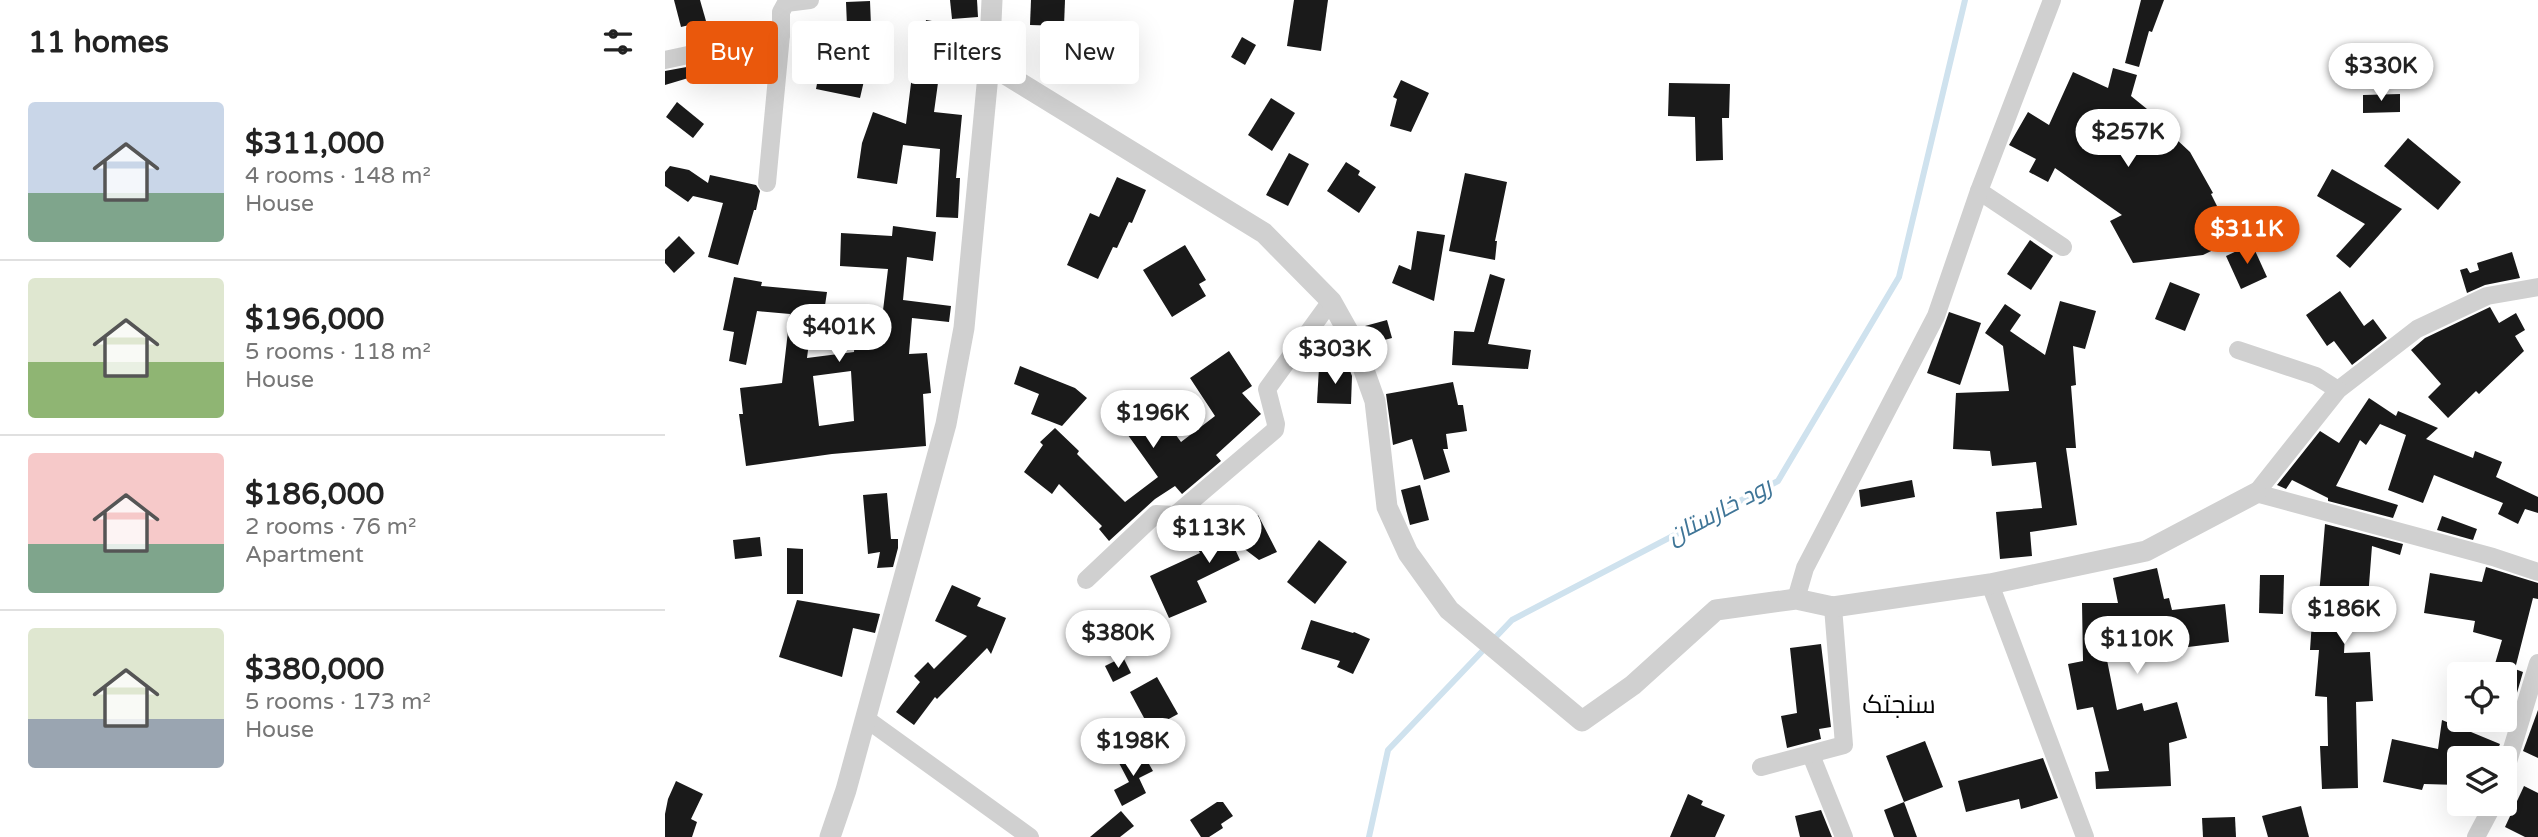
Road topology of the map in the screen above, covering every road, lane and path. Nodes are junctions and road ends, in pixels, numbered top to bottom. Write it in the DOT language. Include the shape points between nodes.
graph roads {
  1 [pos="810,0"];
  2 [pos="992,0"];
  3 [pos="2052,0"];
  4 [pos="991,21"];
  5 [pos="781,35"];
  6 [pos="665,60"];
  7 [pos="987,84"];
  8 [pos="1022,84"];
  9 [pos="767,183"];
  10 [pos="1979,191"];
  11 [pos="2063,247"];
  12 [pos="2538,287"];
  13 [pos="1331,300"];
  14 [pos="2238,350"];
  15 [pos="2338,390"];
  16 [pos="2256,493"];
  17 [pos="2538,572"];
  18 [pos="1086,580"];
  19 [pos="1990,584"];
  20 [pos="1796,598"];
  21 [pos="1833,607"];
  22 [pos="2538,663"];
  23 [pos="865,719"];
  24 [pos="2513,746"];
  25 [pos="1811,755"];
  26 [pos="1761,766"];
  27 [pos="2487,816"];
  28 [pos="831,837"];
  29 [pos="1030,837"];
  30 [pos="1845,837"];
  31 [pos="2085,837"];
  32 [pos="2476,837"];
  1 -- 5 [label="street" via="786,3 781,12"];
  2 -- 4 [label="street"];
  3 -- 10 [label="street"];
  5 -- 6 [label="street"];
  5 -- 9 [label="street"];
  7 -- 23 [label="street" via="964,328 946,424"];
  8 -- 13 [label="street" via="1264,233"];
  10 -- 11 [label="street"];
  10 -- 20 [label="street" via="1936,316 1805,568"];
  12 -- 15 [label="street" via="2487,296 2417,329"];
  13 -- 18 [label="street" via="1267,389 1275,430 1175,515 1156,514"];
  13 -- 20 [label="street" via="1354,342 1375,401 1387,507 1408,552 1449,610 1583,721 1633,685 1716,610"];
  14 -- 15 [label="street" via="2316,376"];
  15 -- 16 [label="street"];
  16 -- 17 [label="street"];
  16 -- 19 [label="street" via="2145,551"];
  19 -- 21 [label="street"];
  19 -- 31 [label="street"];
  20 -- 21 [label="street"];
  21 -- 25 [label="street" via="1844,746"];
  22 -- 24 [label="street"];
  23 -- 28 [label="street"];
  23 -- 29 [label="street"];
  25 -- 26 [label="street"];
  25 -- 30 [label="street"];
  27 -- 32 [label="street"];
}
